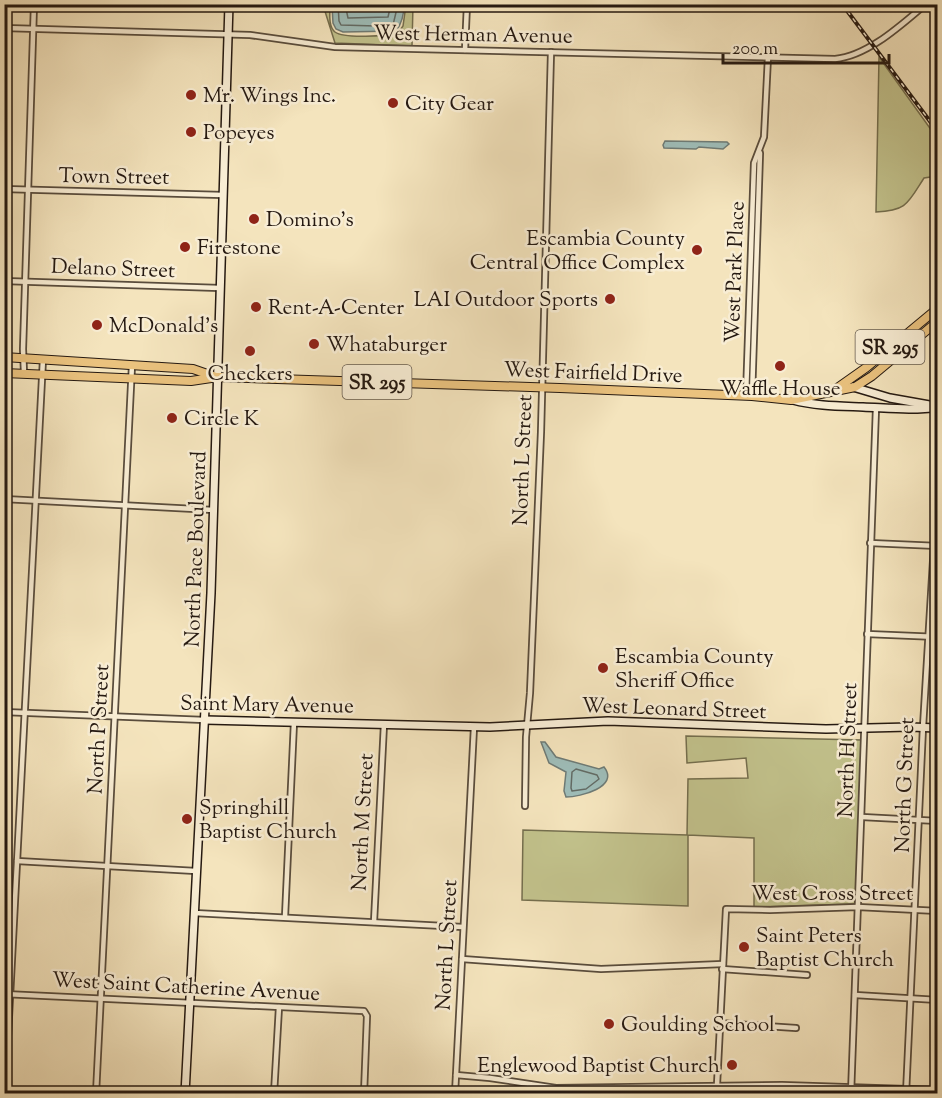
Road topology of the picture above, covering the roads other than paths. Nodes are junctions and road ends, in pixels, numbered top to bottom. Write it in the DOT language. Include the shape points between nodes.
graph roads {
  1 [pos="34,4"];
  2 [pos="229,4"];
  3 [pos="467,4"];
  4 [pos="926,4"];
  5 [pos="932,4"];
  6 [pos="938,12"];
  7 [pos="4,28"];
  8 [pos="33,29"];
  9 [pos="228,34"];
  10 [pos="465,50"];
  11 [pos="552,52"];
  12 [pos="768,57"];
  13 [pos="4,189"];
  14 [pos="29,190"];
  15 [pos="223,195"];
  16 [pos="4,281"];
  17 [pos="26,282"];
  18 [pos="220,288"];
  19 [pos="938,308"];
  20 [pos="938,321"];
  21 [pos="4,357"];
  22 [pos="23,358"];
  23 [pos="43,359"];
  24 [pos="132,365"];
  25 [pos="4,373"];
  26 [pos="24,373"];
  27 [pos="42,374"];
  28 [pos="218,377"];
  29 [pos="132,378"];
  30 [pos="843,385"];
  31 [pos="855,387"];
  32 [pos="542,388"];
  33 [pos="830,393"];
  34 [pos="749,396"];
  35 [pos="790,399"];
  36 [pos="938,407"];
  37 [pos="876,408"];
  38 [pos="938,478"];
  39 [pos="4,499"];
  40 [pos="36,501"];
  41 [pos="126,505"];
  42 [pos="214,510"];
  43 [pos="870,543"];
  44 [pos="936,546"];
  45 [pos="867,634"];
  46 [pos="929,637"];
  47 [pos="938,637"];
  48 [pos="4,712"];
  49 [pos="25,713"];
  50 [pos="116,717"];
  51 [pos="204,720"];
  52 [pos="294,721"];
  53 [pos="384,723"];
  54 [pos="528,725"];
  55 [pos="474,727"];
  56 [pos="922,727"];
  57 [pos="938,728"];
  58 [pos="864,729"];
  59 [pos="525,806"];
  60 [pos="862,817"];
  61 [pos="920,821"];
  62 [pos="938,821"];
  63 [pos="17,861"];
  64 [pos="108,867"];
  65 [pos="196,872"];
  66 [pos="858,907"];
  67 [pos="915,910"];
  68 [pos="938,911"];
  69 [pos="194,913"];
  70 [pos="285,917"];
  71 [pos="374,922"];
  72 [pos="463,927"];
  73 [pos="462,959"];
  74 [pos="722,967"];
  75 [pos="807,975"];
  76 [pos="4,994"];
  77 [pos="11,995"];
  78 [pos="855,995"];
  79 [pos="910,998"];
  80 [pos="101,999"];
  81 [pos="938,1000"];
  82 [pos="190,1004"];
  83 [pos="279,1008"];
  84 [pos="719,1023"];
  85 [pos="795,1028"];
  86 [pos="456,1076"];
  87 [pos="717,1085"];
  88 [pos="624,1087"];
  89 [pos="851,1090"];
  90 [pos="938,1090"];
  91 [pos="906,1091"];
  92 [pos="5,1094"];
  93 [pos="96,1094"];
  94 [pos="185,1094"];
  95 [pos="274,1094"];
  96 [pos="364,1094"];
  97 [pos="455,1094"];
  98 [pos="624,1094"];
  1 -- 8 [label="street"];
  2 -- 9 [label="main road, North Pace Boulevard"];
  3 -- 10 [label="street"];
  4 -- 12 [label="street, West Herman Avenue" via="855,55 835,59"];
  5 -- 6 [label="main road"];
  7 -- 8 [label="street, West Herman Avenue"];
  8 -- 9 [label="street, West Herman Avenue"];
  8 -- 14 [label="street"];
  9 -- 10 [label="street, West Herman Avenue" via="335,48"];
  9 -- 15 [label="main road, North Pace Boulevard"];
  10 -- 11 [label="street, West Herman Avenue"];
  11 -- 12 [label="street, West Herman Avenue"];
  11 -- 32 [label="street, North L Street"];
  12 -- 34 [label="street, West Park Place" via="764,137 754,163 752,196"];
  13 -- 14 [label="street, Town Street"];
  14 -- 15 [label="street, Town Street"];
  14 -- 17 [label="street"];
  15 -- 18 [label="main road, North Pace Boulevard"];
  16 -- 17 [label="street, Delano Street"];
  17 -- 18 [label="street, Delano Street"];
  17 -- 22 [label="street"];
  18 -- 28 [label="main road, North Pace Boulevard"];
  19 -- 30 [label="main road, West Fairfield Drive / SR 295"];
  20 -- 31 [label="main road, SR 295"];
  21 -- 22 [label="main road, West Fairfield Drive / SR 295"];
  22 -- 23 [label="main road, West Fairfield Drive / SR 295"];
  22 -- 26 [label="street"];
  23 -- 24 [label="main road, West Fairfield Drive / SR 295"];
  23 -- 27 [label="street"];
  24 -- 28 [label="main road, West Fairfield Drive / SR 295" via="193,369"];
  24 -- 29 [label="street, North P Street"];
  25 -- 26 [label="main road, West Fairfield Drive / SR 295"];
  26 -- 27 [label="main road, West Fairfield Drive / SR 295"];
  27 -- 29 [label="main road, West Fairfield Drive / SR 295"];
  27 -- 40 [label="street"];
  28 -- 29 [label="main road, West Fairfield Drive / SR 295" via="190,381"];
  28 -- 32 [label="main road, West Fairfield Drive / SR 295"];
  28 -- 42 [label="main road, North Pace Boulevard"];
  29 -- 41 [label="street, North P Street"];
  30 -- 31 [label="main road"];
  30 -- 33 [label="main road, West Fairfield Drive / SR 295"];
  31 -- 33 [label="main road, SR 295"];
  31 -- 36 [label="main road"];
  32 -- 34 [label="main road, West Fairfield Drive / SR 295"];
  32 -- 54 [label="street, North L Street"];
  33 -- 35 [label="main road, West Fairfield Drive / SR 295"];
  34 -- 35 [label="main road, West Fairfield Drive / SR 295"];
  35 -- 37 [label="main road" via="811,405"];
  36 -- 37 [label="main road"];
  37 -- 43 [label="street, North H Street"];
  38 -- 44 [label="street, North G Street"];
  39 -- 40 [label="street"];
  40 -- 41 [label="street"];
  40 -- 49 [label="street"];
  41 -- 42 [label="street"];
  41 -- 50 [label="street, North P Street"];
  42 -- 51 [label="main road, North Pace Boulevard"];
  43 -- 44 [label="street"];
  43 -- 45 [label="street, North H Street"];
  44 -- 46 [label="street, North G Street"];
  45 -- 46 [label="street"];
  45 -- 58 [label="street, North H Street"];
  46 -- 47 [label="street"];
  46 -- 56 [label="street, North G Street"];
  48 -- 49 [label="street, Saint Mary Avenue"];
  49 -- 50 [label="street, Saint Mary Avenue"];
  49 -- 63 [label="street"];
  50 -- 51 [label="street, Saint Mary Avenue"];
  50 -- 64 [label="street, North P Street"];
  51 -- 52 [label="main road, Saint Mary Avenue"];
  51 -- 65 [label="main road, North Pace Boulevard"];
  52 -- 53 [label="main road, Saint Mary Avenue"];
  52 -- 70 [label="street"];
  53 -- 55 [label="main road, Saint Mary Avenue"];
  53 -- 71 [label="street, North M Street"];
  54 -- 55 [label="main road, Saint Mary Avenue"];
  54 -- 58 [label="main road, West Leonard Street" via="608,721"];
  54 -- 59 [label="street"];
  55 -- 72 [label="street, North L Street"];
  56 -- 57 [label="main road, West Leonard Street"];
  56 -- 58 [label="main road, West Leonard Street"];
  56 -- 61 [label="street, North G Street"];
  58 -- 60 [label="street, North H Street"];
  60 -- 61 [label="street"];
  60 -- 66 [label="street, North H Street"];
  61 -- 62 [label="street"];
  61 -- 67 [label="street, North G Street"];
  63 -- 64 [label="street"];
  63 -- 77 [label="street"];
  64 -- 65 [label="street"];
  64 -- 80 [label="street, North P Street"];
  65 -- 69 [label="main road, North Pace Boulevard"];
  66 -- 67 [label="street, West Cross Street"];
  66 -- 74 [label="street, West Cross Street" via="726,909"];
  66 -- 78 [label="street, North H Street"];
  67 -- 68 [label="street, West Cross Street"];
  67 -- 79 [label="street, North G Street"];
  69 -- 70 [label="street"];
  69 -- 82 [label="main road, North Pace Boulevard"];
  70 -- 71 [label="street"];
  71 -- 72 [label="street"];
  72 -- 73 [label="street, North L Street"];
  73 -- 74 [label="street" via="601,969"];
  73 -- 86 [label="street, North L Street"];
  74 -- 75 [label="street"];
  74 -- 84 [label="street"];
  76 -- 77 [label="street, West Saint Catherine Avenue"];
  77 -- 80 [label="street, West Saint Catherine Avenue"];
  77 -- 92 [label="street"];
  78 -- 79 [label="street"];
  78 -- 89 [label="street, North H Street"];
  79 -- 81 [label="street"];
  79 -- 91 [label="street, North G Street"];
  80 -- 82 [label="street, West Saint Catherine Avenue"];
  80 -- 93 [label="street, North P Street"];
  82 -- 83 [label="street, West Saint Catherine Avenue"];
  82 -- 94 [label="main road, North Pace Boulevard"];
  83 -- 95 [label="street"];
  83 -- 96 [label="street, West Saint Catherine Avenue" via="365,1012"];
  84 -- 85 [label="street"];
  84 -- 87 [label="street"];
  86 -- 88 [label="street" via="548,1087"];
  86 -- 97 [label="street, North L Street"];
  87 -- 88 [label="street"];
  87 -- 89 [label="street"];
  88 -- 98 [label="street"];
  89 -- 91 [label="street"];
  90 -- 91 [label="street"];
}
